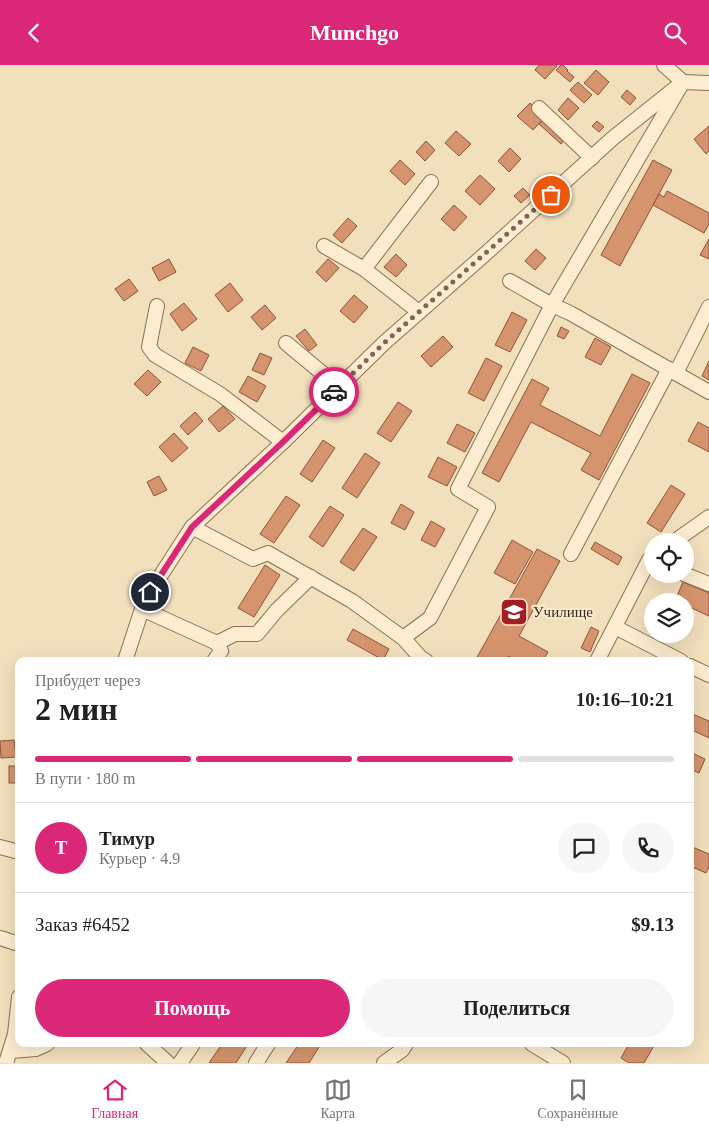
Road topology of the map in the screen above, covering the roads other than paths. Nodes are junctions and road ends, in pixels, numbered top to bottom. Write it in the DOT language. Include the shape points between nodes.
graph roads {
  1 [pos="664,65"];
  2 [pos="683,82"];
  3 [pos="709,83"];
  4 [pos="539,107"];
  5 [pos="592,158"];
  6 [pos="431,182"];
  7 [pos="324,246"];
  8 [pos="364,269"];
  9 [pos="510,281"];
  10 [pos="552,305"];
  11 [pos="157,306"];
  12 [pos="709,307"];
  13 [pos="419,312"];
  14 [pos="286,343"];
  15 [pos="672,371"];
  16 [pos="339,387"];
  17 [pos="709,392"];
  18 [pos="283,442"];
  19 [pos="709,517"];
  20 [pos="192,527"];
  21 [pos="686,533"];
  22 [pos="571,554"];
  23 [pos="644,572"];
  24 [pos="311,577"];
  25 [pos="694,578"];
  26 [pos="709,584"];
  27 [pos="142,609"];
  28 [pos="615,627"];
  29 [pos="403,637"];
  30 [pos="217,643"];
  31 [pos="126,657"];
  32 [pos="216,657"];
  33 [pos="421,657"];
  34 [pos="600,657"];
  35 [pos="674,657"];
  36 [pos="694,668"];
  37 [pos="709,675"];
  38 [pos="0,847"];
  39 [pos="15,851"];
  40 [pos="0,938"];
  41 [pos="15,943"];
  42 [pos="15,1034"];
  43 [pos="40,1047"];
  44 [pos="150,1047"];
  45 [pos="191,1047"];
  46 [pos="266,1047"];
  47 [pos="404,1047"];
  48 [pos="537,1047"];
  49 [pos="6,1058"];
  50 [pos="168,1063"];
  51 [pos="180,1063"];
  52 [pos="256,1063"];
  53 [pos="384,1063"];
  54 [pos="563,1063"];
  1 -- 2 [label="street"];
  2 -- 3 [label="street"];
  2 -- 5 [label="street"];
  2 -- 10 [label="street"];
  4 -- 5 [label="street"];
  5 -- 13 [label="street"];
  6 -- 8 [label="street"];
  7 -- 8 [label="street"];
  8 -- 13 [label="street"];
  9 -- 10 [label="street"];
  10 -- 15 [label="street"];
  10 -- 29 [label="street" via="458,489 488,507 430,618"];
  11 -- 18 [label="street" via="150,347 154,355 220,394"];
  12 -- 15 [label="street"];
  13 -- 16 [label="street"];
  14 -- 16 [label="street"];
  15 -- 17 [label="street"];
  15 -- 22 [label="street"];
  16 -- 18 [label="street"];
  18 -- 20 [label="street"];
  19 -- 21 [label="street"];
  20 -- 24 [label="street" via="253,559 268,553"];
  20 -- 27 [label="street"];
  23 -- 28 [label="street"];
  24 -- 29 [label="street"];
  24 -- 30 [label="street" via="277,609 257,635 235,634"];
  25 -- 26 [label="street"];
  27 -- 30 [label="street"];
  27 -- 31 [label="street"];
  28 -- 34 [label="street"];
  28 -- 35 [label="street"];
  29 -- 33 [label="street"];
  30 -- 32 [label="street" via="220,651"];
  36 -- 37 [label="street"];
  38 -- 39 [label="street"];
  40 -- 41 [label="street"];
  42 -- 49 [label="street"];
  43 -- 49 [label="street"];
  44 -- 50 [label="street"];
  45 -- 51 [label="street"];
  46 -- 52 [label="street"];
  47 -- 53 [label="street"];
  48 -- 54 [label="street"];
}
